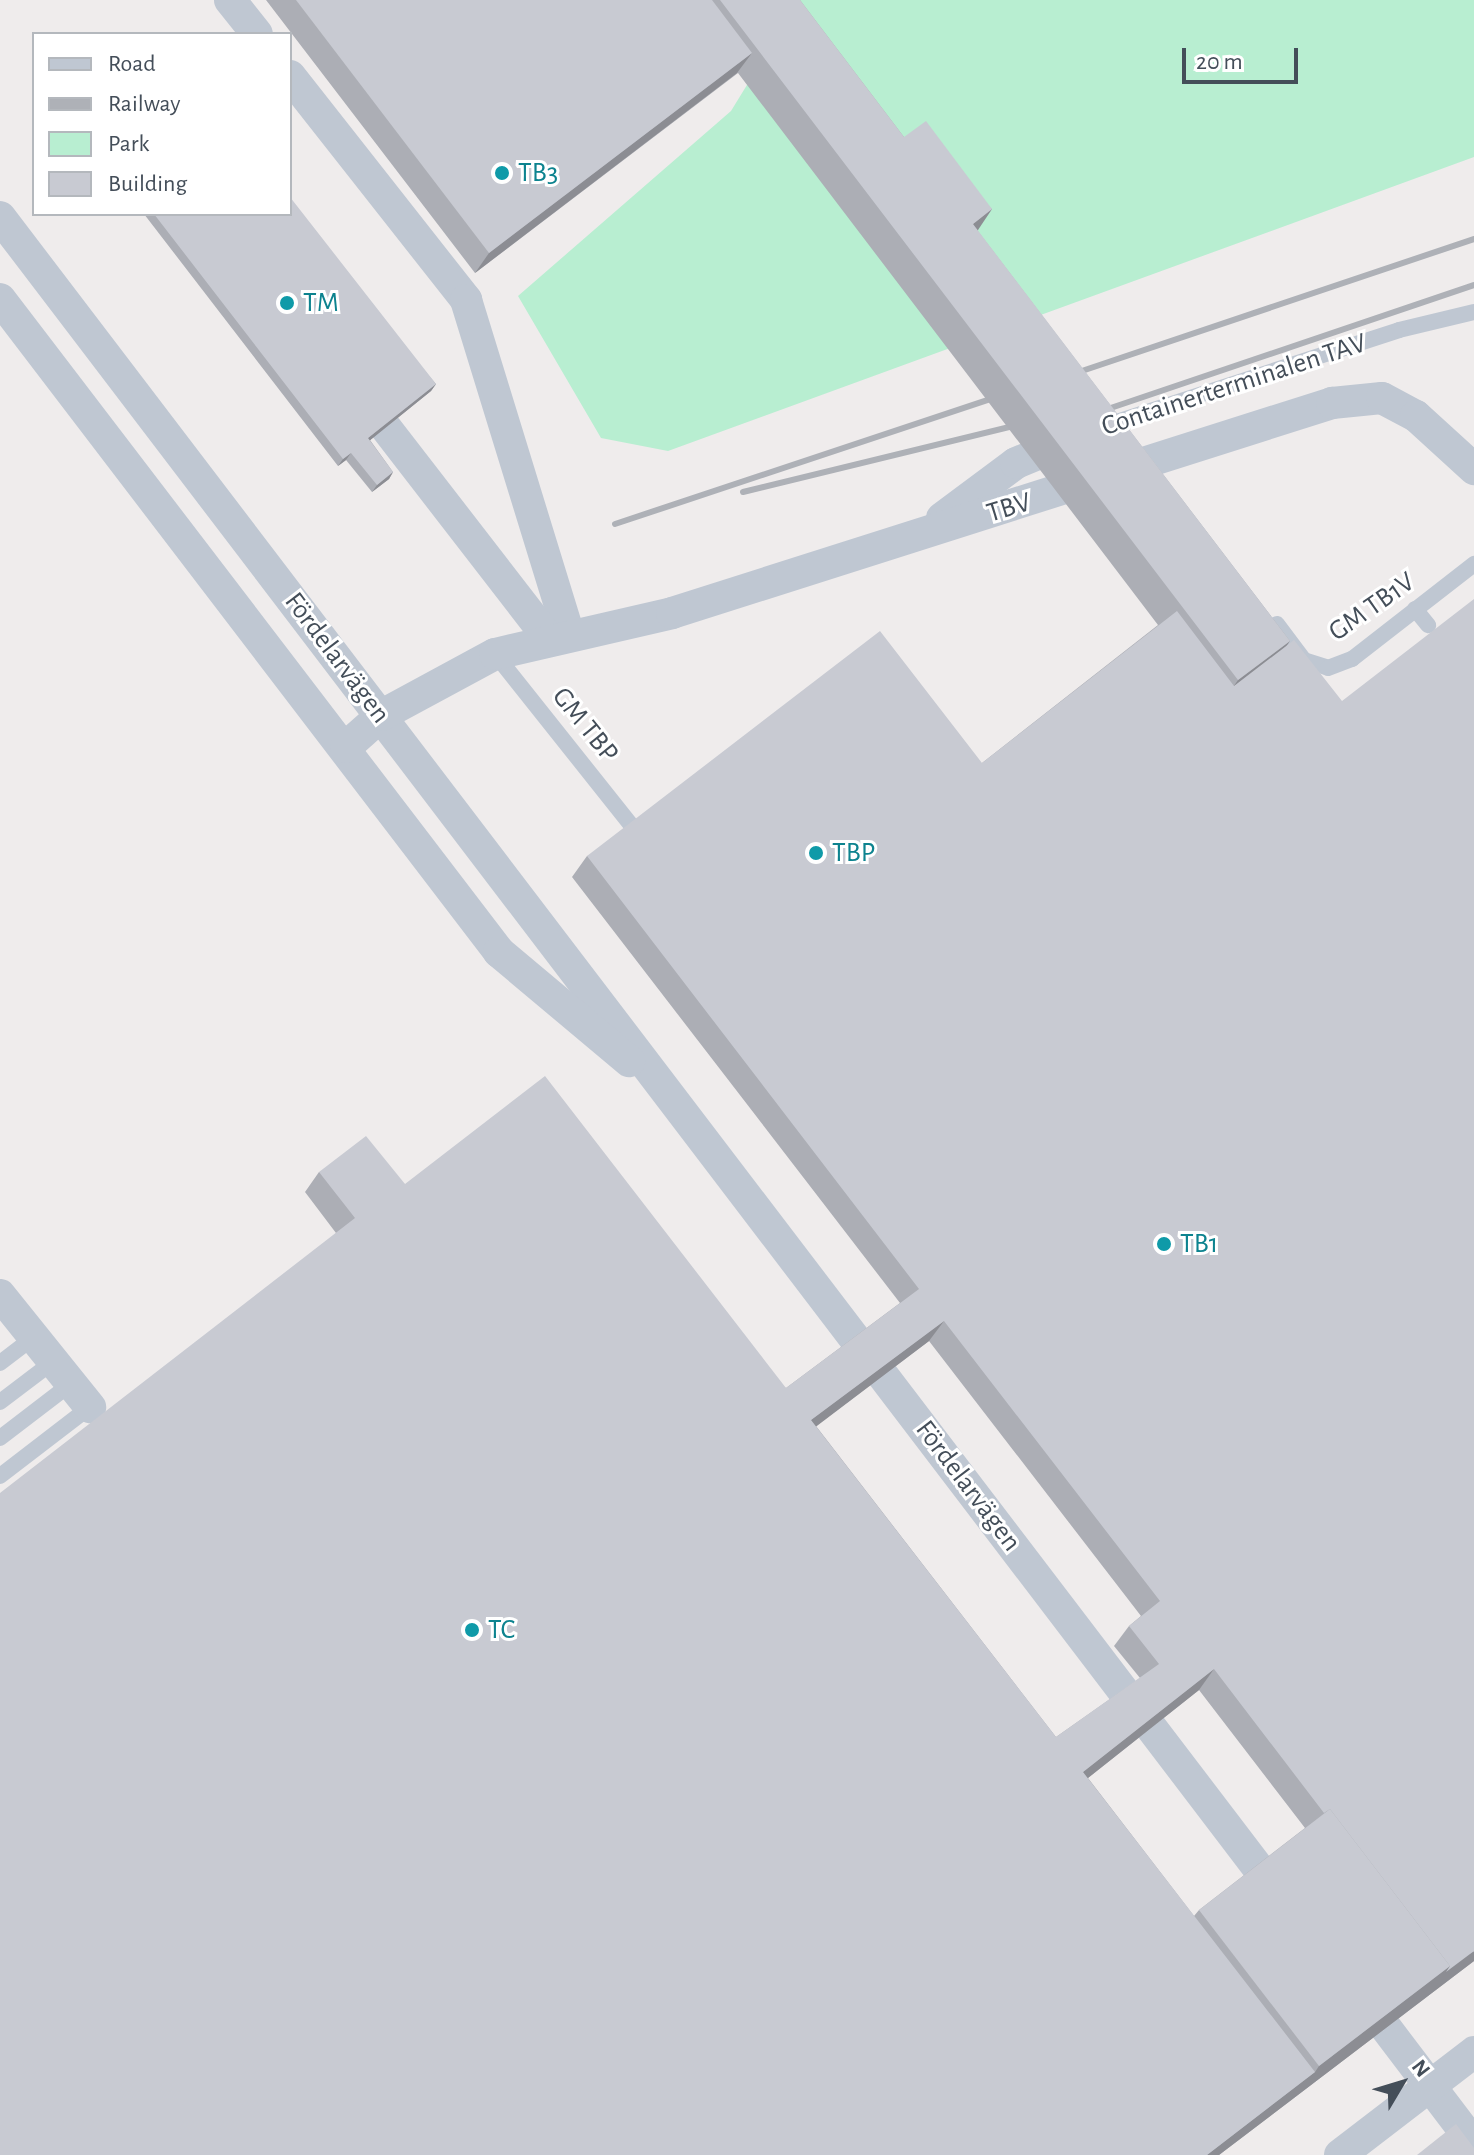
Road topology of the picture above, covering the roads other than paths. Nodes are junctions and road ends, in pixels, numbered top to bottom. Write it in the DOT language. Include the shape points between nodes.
graph roads {
  1 [pos="230,0"];
  2 [pos="255,32"];
  3 [pos="292,79"];
  4 [pos="0,217"];
  5 [pos="0,299"];
  6 [pos="1474,312"];
  7 [pos="1110,424"];
  8 [pos="386,428"];
  9 [pos="1474,469"];
  10 [pos="878,549"];
  11 [pos="1472,571"];
  12 [pos="1415,609"];
  13 [pos="1266,610"];
  14 [pos="1428,625"];
  15 [pos="559,636"];
  16 [pos="495,654"];
  17 [pos="382,715"];
  18 [pos="346,747"];
  19 [pos="634,829"];
  20 [pos="675,1099"];
  21 [pos="38,1347"];
  22 [pos="0,1363"];
  23 [pos="0,1402"];
  24 [pos="0,1438"];
  25 [pos="0,1476"];
  26 [pos="1262,1873"];
  27 [pos="1386,2028"];
  28 [pos="1474,2052"];
  29 [pos="1431,2085"];
  30 [pos="1474,2144"];
  31 [pos="1340,2155"];
  1 -- 2 [label="street"];
  3 -- 15 [label="street" via="466,300"];
  4 -- 17 [label="street, Fördelarvägen"];
  5 -- 18 [label="street, Fördelarvägen"];
  6 -- 7 [label="lane, Containerterminalen TAV" via="1399,330"];
  7 -- 10 [label="street, Containerterminalen TAV" via="1016,463 952,513"];
  8 -- 15 [label="street"];
  9 -- 10 [label="street, TBV" via="1416,416 1382,398 1332,403 1280,417 1157,467"];
  10 -- 15 [label="street, TBV" via="672,613"];
  11 -- 12 [label="lane, GM TB1V"];
  12 -- 13 [label="lane, GM TB1V" via="1352,659 1328,668 1304,660"];
  12 -- 14 [label="lane"];
  15 -- 16 [label="street, TBV"];
  16 -- 17 [label="street, TBV"];
  16 -- 19 [label="lane, GM TBP"];
  17 -- 18 [label="street, TBV"];
  17 -- 20 [label="street, Fördelarvägen"];
  18 -- 20 [label="street, Fördelarvägen" via="499,952"];
  20 -- 26 [label="street, Fördelarvägen"];
  21 -- 22 [label="lane"];
  21 -- 23 [label="lane"];
  21 -- 24 [label="lane"];
  21 -- 25 [label="lane"];
  27 -- 29 [label="street"];
  28 -- 29 [label="street"];
  29 -- 30 [label="street"];
  29 -- 31 [label="street"];
}
